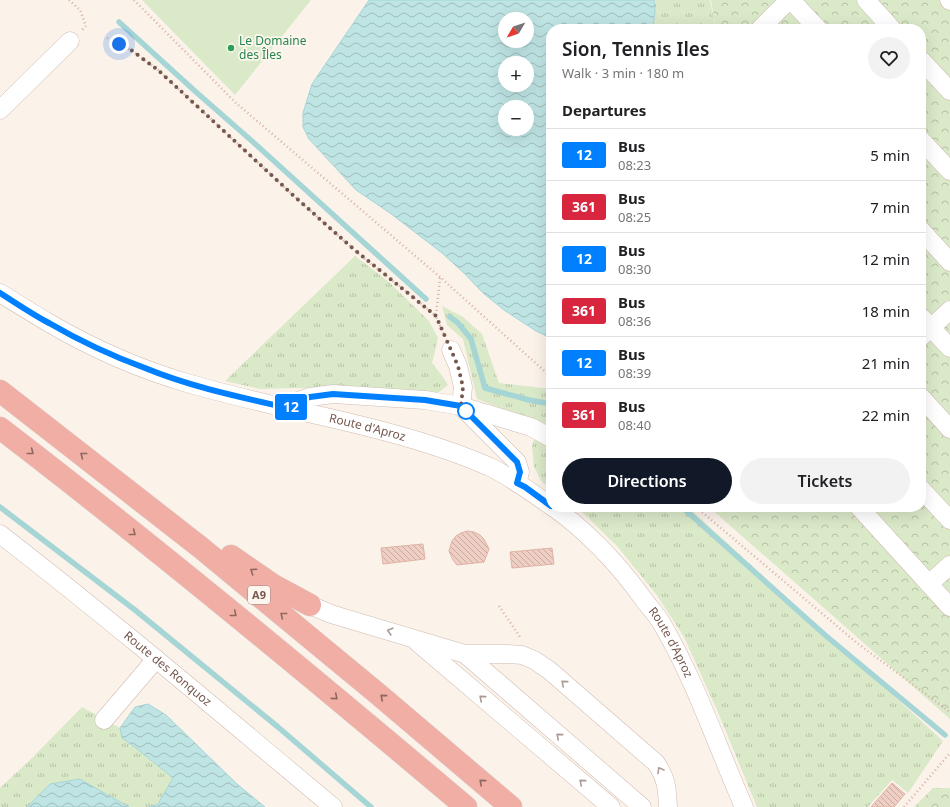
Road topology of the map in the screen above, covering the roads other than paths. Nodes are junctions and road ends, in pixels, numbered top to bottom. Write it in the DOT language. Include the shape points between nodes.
graph roads {
  1 [pos="790,0"];
  2 [pos="866,0"];
  3 [pos="765,24"];
  4 [pos="813,24"];
  5 [pos="888,24"];
  6 [pos="70,41"];
  7 [pos="926,65"];
  8 [pos="950,91"];
  9 [pos="0,110"];
  10 [pos="926,145"];
  11 [pos="950,171"];
  12 [pos="926,236"];
  13 [pos="950,262"];
  14 [pos="0,293"];
  15 [pos="950,310"];
  16 [pos="926,326"];
  17 [pos="926,329"];
  18 [pos="950,348"];
  19 [pos="451,350"];
  20 [pos="0,391"];
  21 [pos="926,403"];
  22 [pos="461,406"];
  23 [pos="288,408"];
  24 [pos="0,428"];
  25 [pos="950,429"];
  26 [pos="546,435"];
  27 [pos="103,471"];
  28 [pos="517,483"];
  29 [pos="926,494"];
  30 [pos="546,502"];
  31 [pos="560,512"];
  32 [pos="864,512"];
  33 [pos="950,520"];
  34 [pos="0,534"];
  35 [pos="950,565"];
  36 [pos="929,584"];
  37 [pos="310,605"];
  38 [pos="950,606"];
  39 [pos="411,638"];
  40 [pos="465,654"];
  41 [pos="156,659"];
  42 [pos="104,720"];
  43 [pos="333,807"];
  44 [pos="466,807"];
  45 [pos="512,807"];
  46 [pos="612,807"];
  47 [pos="642,807"];
  48 [pos="668,807"];
  49 [pos="744,807"];
  1 -- 3 [label="street"];
  1 -- 4 [label="street"];
  2 -- 5 [label="street"];
  6 -- 9 [label="street"];
  7 -- 8 [label="street"];
  10 -- 11 [label="street"];
  12 -- 13 [label="street"];
  14 -- 23 [label="street, Route d'Aproz" via="80,340 146,369 186,383"];
  15 -- 16 [label="street"];
  17 -- 18 [label="street"];
  19 -- 22 [label="street" via="463,387"];
  27 -- 20 [label="highway, A9, one-way"];
  21 -- 25 [label="street"];
  22 -- 23 [label="street" via="425,400 333,394 298,400"];
  22 -- 26 [label="street" via="531,427"];
  22 -- 28 [label="street" via="517,462 520,472"];
  23 -- 28 [label="street, Route d'Aproz" via="396,434 450,451 491,468"];
  24 -- 44 [label="highway, A9, one-way" via="219,601"];
  37 -- 27 [label="highway, one-way" via="273,585"];
  45 -- 27 [label="highway, A9, one-way" via="384,698"];
  28 -- 30 [label="street, Route d'Aproz"];
  29 -- 33 [label="street"];
  31 -- 49 [label="street, Route d'Aproz" via="598,545 633,584 662,623 688,673"];
  32 -- 36 [label="street"];
  34 -- 41 [label="street, Route des Ronquoz"];
  35 -- 36 [label="street"];
  36 -- 38 [label="street"];
  39 -- 37 [label="street, one-way" via="331,614"];
  39 -- 40 [label="street"];
  46 -- 39 [label="street, one-way"];
  47 -- 40 [label="street, one-way"];
  48 -- 40 [label="street, one-way" via="666,782 656,764 549,670 522,655"];
  41 -- 42 [label="street"];
  41 -- 43 [label="street, Route des Ronquoz"];
}
